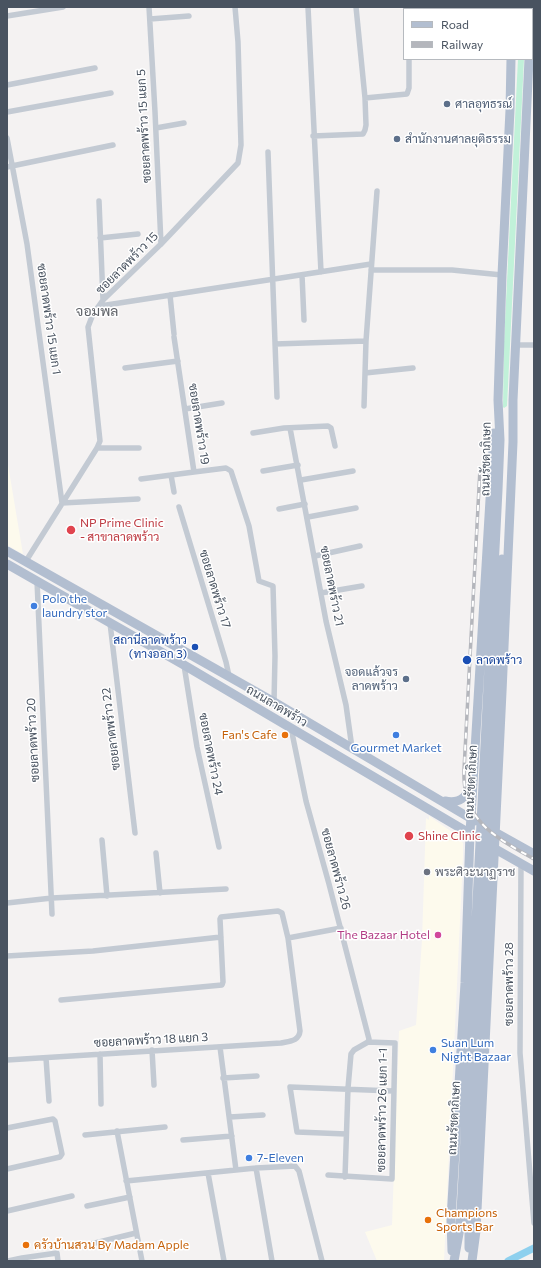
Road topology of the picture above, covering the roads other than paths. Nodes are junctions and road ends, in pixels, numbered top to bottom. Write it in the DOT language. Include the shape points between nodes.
graph roads {
  1 [pos="63,7"];
  2 [pos="149,7"];
  3 [pos="235,7"];
  4 [pos="308,7"];
  5 [pos="356,7"];
  6 [pos="7,16"];
  7 [pos="189,16"];
  8 [pos="150,19"];
  9 [pos="409,60"];
  10 [pos="511,60"];
  11 [pos="529,60"];
  12 [pos="95,68"];
  13 [pos="7,85"];
  14 [pos="111,92"];
  15 [pos="366,98"];
  16 [pos="7,112"];
  17 [pos="184,123"];
  18 [pos="156,128"];
  19 [pos="314,136"];
  20 [pos="7,138"];
  21 [pos="113,145"];
  22 [pos="268,152"];
  23 [pos="10,166"];
  24 [pos="377,191"];
  25 [pos="99,201"];
  26 [pos="138,234"];
  27 [pos="100,238"];
  28 [pos="161,244"];
  29 [pos="371,267"];
  30 [pos="321,272"];
  31 [pos="302,275"];
  32 [pos="502,275"];
  33 [pos="273,280"];
  34 [pos="170,295"];
  35 [pos="103,300"];
  36 [pos="100,306"];
  37 [pos="304,320"];
  38 [pos="366,341"];
  39 [pos="275,344"];
  40 [pos="516,345"];
  41 [pos="534,345"];
  42 [pos="178,361"];
  43 [pos="125,368"];
  44 [pos="413,368"];
  45 [pos="365,373"];
  46 [pos="277,397"];
  47 [pos="498,400"];
  48 [pos="513,400"];
  49 [pos="222,403"];
  50 [pos="364,406"];
  51 [pos="185,409"];
  52 [pos="290,428"];
  53 [pos="253,433"];
  54 [pos="335,446"];
  55 [pos="97,448"];
  56 [pos="138,448"];
  57 [pos="298,465"];
  58 [pos="263,470"];
  59 [pos="353,471"];
  60 [pos="194,472"];
  61 [pos="171,475"];
  62 [pos="141,479"];
  63 [pos="301,480"];
  64 [pos="502,490"];
  65 [pos="174,492"];
  66 [pos="138,499"];
  67 [pos="62,503"];
  68 [pos="305,504"];
  69 [pos="179,507"];
  70 [pos="356,508"];
  71 [pos="279,509"];
  72 [pos="308,517"];
  73 [pos="360,546"];
  74 [pos="7,551"];
  75 [pos="315,556"];
  76 [pos="26,561"];
  77 [pos="7,564"];
  78 [pos="20,571"];
  79 [pos="44,571"];
  80 [pos="37,581"];
  81 [pos="362,586"];
  82 [pos="321,593"];
  83 [pos="110,622"];
  84 [pos="504,637"];
  85 [pos="483,638"];
  86 [pos="184,664"];
  87 [pos="229,676"];
  88 [pos="480,688"];
  89 [pos="502,692"];
  90 [pos="274,702"];
  91 [pos="291,728"];
  92 [pos="352,748"];
  93 [pos="474,778"];
  94 [pos="443,801"];
  95 [pos="471,818"];
  96 [pos="135,833"];
  97 [pos="470,833"];
  98 [pos="495,833"];
  99 [pos="102,840"];
  100 [pos="219,847"];
  101 [pos="494,848"];
  102 [pos="156,853"];
  103 [pos="534,854"];
  104 [pos="521,863"];
  105 [pos="534,871"];
  106 [pos="226,890"];
  107 [pos="160,893"];
  108 [pos="107,896"];
  109 [pos="52,898"];
  110 [pos="7,903"];
  111 [pos="52,914"];
  112 [pos="341,928"];
  113 [pos="221,937"];
  114 [pos="288,938"];
  115 [pos="7,956"];
  116 [pos="466,960"];
  117 [pos="489,961"];
  118 [pos="61,1000"];
  119 [pos="462,1024"];
  120 [pos="486,1026"];
  121 [pos="368,1042"];
  122 [pos="220,1047"];
  123 [pos="152,1050"];
  124 [pos="100,1054"];
  125 [pos="46,1058"];
  126 [pos="7,1060"];
  127 [pos="257,1076"];
  128 [pos="224,1078"];
  129 [pos="154,1085"];
  130 [pos="348,1088"];
  131 [pos="393,1091"];
  132 [pos="49,1101"];
  133 [pos="102,1104"];
  134 [pos="263,1115"];
  135 [pos="230,1117"];
  136 [pos="165,1127"];
  137 [pos="7,1128"];
  138 [pos="117,1131"];
  139 [pos="346,1134"];
  140 [pos="84,1135"];
  141 [pos="232,1136"];
  142 [pos="183,1140"];
  143 [pos="256,1168"];
  144 [pos="7,1169"];
  145 [pos="236,1170"];
  146 [pos="208,1173"];
  147 [pos="328,1175"];
  148 [pos="467,1176"];
  149 [pos="345,1177"];
  150 [pos="126,1181"];
  151 [pos="72,1196"];
  152 [pos="130,1197"];
  153 [pos="87,1206"];
  154 [pos="8,1208"];
  155 [pos="534,1223"];
  156 [pos="136,1233"];
  157 [pos="90,1244"];
  158 [pos="22,1260"];
  159 [pos="8,1261"];
  160 [pos="58,1261"];
  161 [pos="142,1261"];
  162 [pos="224,1261"];
  163 [pos="272,1261"];
  164 [pos="322,1261"];
  165 [pos="453,1261"];
  166 [pos="471,1261"];
  1 -- 6 [label="street"];
  2 -- 8 [label="street, ซอยลาดพร้าว 15 แยก 5"];
  3 -- 28 [label="street, ซอยลาดพร้าว 15" via="241,145 238,163"];
  4 -- 19 [label="street"];
  5 -- 15 [label="street"];
  7 -- 8 [label="street"];
  8 -- 18 [label="street, ซอยลาดพร้าว 15 แยก 5"];
  9 -- 15 [label="street" via="407,94"];
  10 -- 32 [label="main road, ถนนรัชดาภิเษก"];
  11 -- 40 [label="main road, ถนนรัชดาภิเษก"];
  12 -- 13 [label="street"];
  14 -- 16 [label="street"];
  15 -- 19 [label="street" via="366,130 363,134"];
  17 -- 18 [label="street"];
  18 -- 28 [label="street, ซอยลาดพร้าว 15 แยก 5"];
  19 -- 30 [label="street"];
  20 -- 23 [label="street, ซอยลาดพร้าว 15 แยก 1"];
  21 -- 23 [label="street"];
  22 -- 33 [label="street"];
  23 -- 67 [label="street, ซอยลาดพร้าว 15 แยก 1" via="28,244"];
  24 -- 29 [label="street"];
  25 -- 27 [label="street"];
  26 -- 27 [label="street"];
  27 -- 35 [label="street"];
  28 -- 35 [label="street, ซอยลาดพร้าว 15"];
  29 -- 30 [label="street"];
  29 -- 32 [label="street"];
  29 -- 38 [label="street"];
  30 -- 31 [label="street"];
  31 -- 33 [label="street"];
  31 -- 37 [label="street"];
  32 -- 47 [label="main road, ถนนรัชดาภิเษก"];
  33 -- 34 [label="street"];
  33 -- 39 [label="street"];
  34 -- 36 [label="street"];
  34 -- 42 [label="street, ซอยลาดพร้าว 19"];
  35 -- 36 [label="street, ซอยลาดพร้าว 15"];
  36 -- 55 [label="street, ซอยลาดพร้าว 15" via="92,314 88,327 100,438"];
  38 -- 39 [label="street"];
  38 -- 45 [label="street"];
  39 -- 46 [label="street"];
  40 -- 41 [label="street"];
  40 -- 48 [label="main road, ถนนรัชดาภิเษก"];
  42 -- 43 [label="street"];
  42 -- 51 [label="street, ซอยลาดพร้าว 19"];
  44 -- 45 [label="street"];
  45 -- 50 [label="street"];
  47 -- 64 [label="main road, ถนนรัชดาภิเษก"];
  47 -- 85 [label="main road, ถนนรัชดาภิเษก" via="493,446"];
  48 -- 64 [label="main road, ถนนรัชดาภิเษก"];
  48 -- 84 [label="main road, ถนนรัชดาภิเษก"];
  49 -- 51 [label="street"];
  51 -- 60 [label="street, ซอยลาดพร้าว 19"];
  52 -- 53 [label="street"];
  52 -- 54 [label="street" via="329,426"];
  52 -- 57 [label="street, ซอยลาดพร้าว 21"];
  55 -- 56 [label="street"];
  55 -- 67 [label="street, ซอยลาดพร้าว 15"];
  57 -- 58 [label="street"];
  57 -- 63 [label="street, ซอยลาดพร้าว 21"];
  59 -- 63 [label="street"];
  60 -- 61 [label="street"];
  60 -- 90 [label="street, ซอยลาดพร้าว 19" via="226,468 231,471 249,526 259,581 273,586"];
  61 -- 62 [label="street"];
  61 -- 65 [label="street"];
  63 -- 68 [label="street, ซอยลาดพร้าว 21"];
  64 -- 148 [label="main road, ถนนรัชดาภิเษก"];
  66 -- 67 [label="street"];
  67 -- 76 [label="street, ซอยลาดพร้าว 15"];
  68 -- 71 [label="street"];
  68 -- 72 [label="street, ซอยลาดพร้าว 21"];
  69 -- 87 [label="street, ซอยลาดพร้าว 17"];
  70 -- 72 [label="street"];
  72 -- 75 [label="street, ซอยลาดพร้าว 21"];
  73 -- 75 [label="street"];
  74 -- 76 [label="main road, ถนนลาดพร้าว"];
  75 -- 82 [label="street, ซอยลาดพร้าว 21"];
  76 -- 78 [label="main road"];
  76 -- 79 [label="main road, ถนนลาดพร้าว"];
  77 -- 78 [label="main road, ถนนลาดพร้าว"];
  78 -- 80 [label="main road, ถนนลาดพร้าว"];
  79 -- 80 [label="main road"];
  79 -- 87 [label="main road, ถนนลาดพร้าว"];
  80 -- 83 [label="main road, ถนนลาดพร้าว"];
  80 -- 109 [label="street, ซอยลาดพร้าว 20"];
  81 -- 82 [label="street"];
  82 -- 92 [label="street, ซอยลาดพร้าว 21" via="346,705"];
  83 -- 86 [label="main road, ถนนลาดพร้าว"];
  83 -- 96 [label="street, ซอยลาดพร้าว 22"];
  84 -- 85 [label="main road" via="495,646 486,645"];
  84 -- 89 [label="main road, ถนนรัชดาภิเษก"];
  85 -- 88 [label="main road, ถนนรัชดาภิเษก"];
  86 -- 91 [label="main road, ถนนลาดพร้าว"];
  86 -- 100 [label="street, ซอยลาดพร้าว 24" via="197,747"];
  87 -- 90 [label="main road, ถนนลาดพร้าว"];
  88 -- 89 [label="main road" via="484,700 498,699"];
  88 -- 93 [label="main road, ถนนรัชดาภิเษก"];
  89 -- 98 [label="main road, ถนนรัชดาภิเษก"];
  90 -- 92 [label="main road, ถนนลาดพร้าว"];
  91 -- 97 [label="main road, ถนนลาดพร้าว"];
  91 -- 112 [label="street, ซอยลาดพร้าว 26" via="306,801"];
  92 -- 94 [label="main road, ถนนลาดพร้าว"];
  93 -- 94 [label="main road" via="470,790 462,799 456,802"];
  93 -- 95 [label="main road, ถนนรัชดาภิเษก"];
  94 -- 95 [label="main road, ถนนลาดพร้าว"];
  95 -- 97 [label="main road, ถนนรัชดาภิเษก"];
  95 -- 98 [label="main road, ถนนลาดพร้าว"];
  97 -- 101 [label="main road, ถนนลาดพร้าว"];
  97 -- 116 [label="main road, ถนนรัชดาภิเษก"];
  98 -- 101 [label="main road, ถนนรัชดาภิเษก"];
  98 -- 103 [label="main road, ถนนลาดพร้าว"];
  99 -- 108 [label="street"];
  101 -- 104 [label="main road, ถนนลาดพร้าว"];
  101 -- 117 [label="main road, ถนนรัชดาภิเษก"];
  102 -- 107 [label="street"];
  104 -- 105 [label="main road, ถนนลาดพร้าว"];
  104 -- 155 [label="street, ซอยลาดพร้าว 28" via="520,1053"];
  106 -- 107 [label="street"];
  107 -- 108 [label="street"];
  108 -- 109 [label="street"];
  109 -- 110 [label="street"];
  109 -- 111 [label="street, ซอยลาดพร้าว 20"];
  112 -- 114 [label="street, ซอยลาดพร้าว 26"];
  112 -- 121 [label="street"];
  113 -- 114 [label="street" via="221,917 278,911 282,912"];
  113 -- 115 [label="street" via="93,951"];
  113 -- 118 [label="street" via="222,985"];
  114 -- 122 [label="street" via="300,1036 281,1043"];
  116 -- 117 [label="main road" via="470,954 481,953"];
  116 -- 119 [label="main road, ถนนรัชดาภิเษก"];
  117 -- 120 [label="main road, ถนนรัชดาภิเษก"];
  119 -- 120 [label="main road" via="467,1018 478,1016"];
  119 -- 165 [label="main road, ถนนรัชดาภิเษก" via="451,1219"];
  120 -- 166 [label="main road, ถนนรัชดาภิเษก" via="476,1232"];
  121 -- 130 [label="street" via="352,1052"];
  121 -- 131 [label="street, ซอยลาดพร้าว 26 แยก 1-1" via="395,1043"];
  122 -- 123 [label="street, ซอยลาดพร้าว 18 แยก 3"];
  122 -- 128 [label="street, ซอยลาดพร้าว 18 แยก 3"];
  123 -- 124 [label="street, ซอยลาดพร้าว 18 แยก 3"];
  123 -- 129 [label="street"];
  124 -- 125 [label="street, ซอยลาดพร้าว 18 แยก 3"];
  124 -- 133 [label="street"];
  125 -- 126 [label="street, ซอยลาดพร้าว 18 แยก 3"];
  125 -- 132 [label="street"];
  127 -- 128 [label="street"];
  128 -- 135 [label="street, ซอยลาดพร้าว 18 แยก 3"];
  130 -- 131 [label="street"];
  130 -- 139 [label="street"];
  130 -- 139 [label="street" via="289,1088 297,1132"];
  131 -- 149 [label="street, ซอยลาดพร้าว 26 แยก 1-1" via="392,1179"];
  134 -- 135 [label="street"];
  135 -- 141 [label="street, ซอยลาดพร้าว 18 แยก 3"];
  136 -- 138 [label="street"];
  137 -- 144 [label="street" via="53,1119 62,1154 60,1157"];
  138 -- 140 [label="street"];
  138 -- 150 [label="street"];
  139 -- 149 [label="street"];
  141 -- 142 [label="street"];
  141 -- 145 [label="street, ซอยลาดพร้าว 18 แยก 3"];
  143 -- 145 [label="street"];
  143 -- 163 [label="street"];
  143 -- 164 [label="street" via="298,1168"];
  145 -- 146 [label="street"];
  146 -- 150 [label="street"];
  146 -- 162 [label="street"];
  147 -- 149 [label="street"];
  148 -- 165 [label="main road, ถนนรัชดาภิเษก"];
  148 -- 166 [label="main road, ถนนรัชดาภิเษก"];
  150 -- 152 [label="street"];
  151 -- 154 [label="street"];
  152 -- 153 [label="street"];
  152 -- 156 [label="street"];
  156 -- 157 [label="street"];
  156 -- 161 [label="street"];
  158 -- 159 [label="street"];
  158 -- 160 [label="street" via="57,1252"];
}
